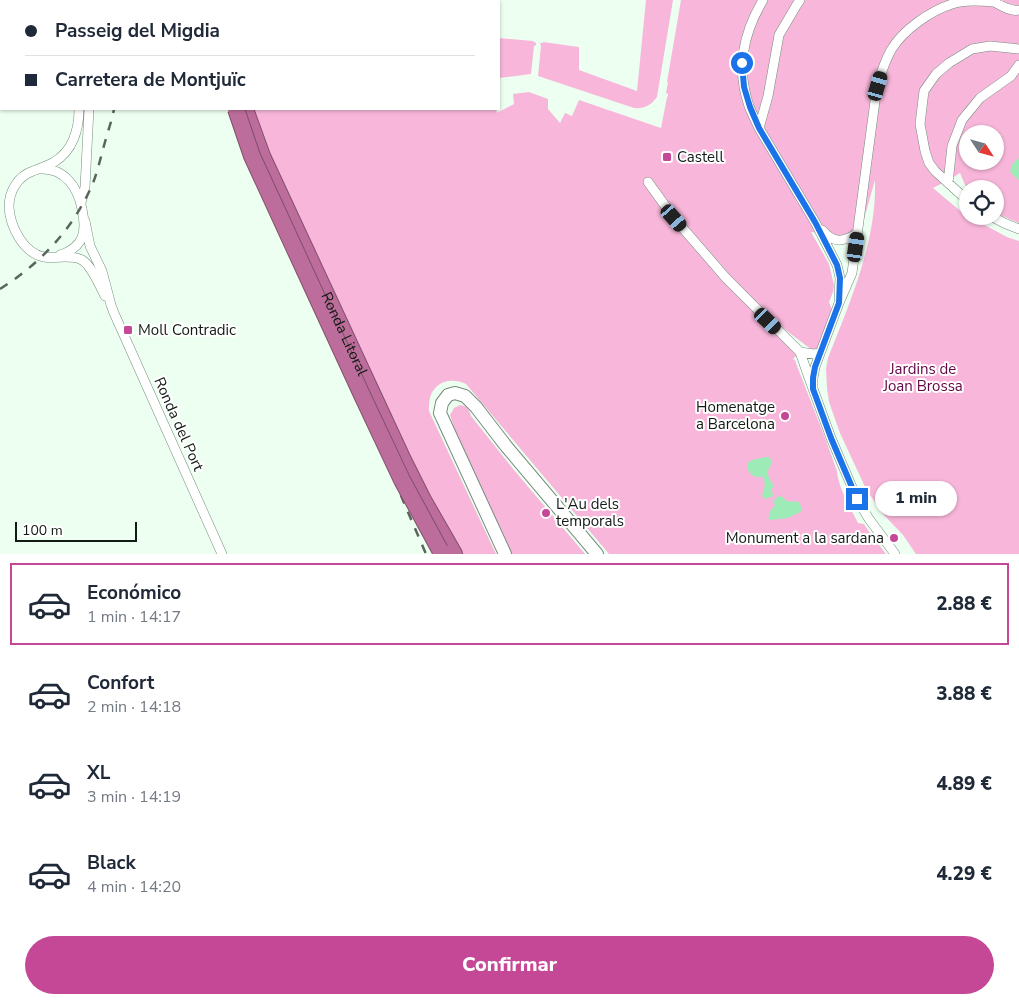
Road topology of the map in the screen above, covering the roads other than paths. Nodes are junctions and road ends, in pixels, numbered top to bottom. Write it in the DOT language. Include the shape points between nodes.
graph roads {
  1 [pos="763,0"];
  2 [pos="800,0"];
  3 [pos="995,1"];
  4 [pos="1019,10"];
  5 [pos="1019,50"];
  6 [pos="1019,65"];
  7 [pos="79,110"];
  8 [pos="89,110"];
  9 [pos="236,110"];
  10 [pos="245,110"];
  11 [pos="759,128"];
  12 [pos="36,170"];
  13 [pos="648,182"];
  14 [pos="948,183"];
  15 [pos="959,193"];
  16 [pos="82,204"];
  17 [pos="85,221"];
  18 [pos="815,222"];
  19 [pos="1004,223"];
  20 [pos="1019,229"];
  21 [pos="858,234"];
  22 [pos="51,257"];
  23 [pos="839,303"];
  24 [pos="111,305"];
  25 [pos="800,352"];
  26 [pos="820,352"];
  27 [pos="813,389"];
  28 [pos="222,554"];
  29 [pos="442,554"];
  30 [pos="454,554"];
  31 [pos="505,554"];
  32 [pos="597,554"];
  33 [pos="895,554"];
  1 -- 11 [label="street" via="746,36 742,63 744,87"];
  2 -- 11 [label="street" via="779,35"];
  3 -- 4 [label="street" via="1011,10"];
  3 -- 21 [label="street" via="953,3 935,11 910,28 892,48 878,86"];
  5 -- 14 [label="street" via="990,46 972,50 949,62 924,91 920,124 925,151 929,163"];
  6 -- 14 [label="street" via="1011,76 980,98 962,120 952,146"];
  7 -- 12 [label="street" via="78,128 67,150 52,164"];
  8 -- 16 [label="street"];
  9 -- 29 [label="highway, Ronda Litoral, bridge" via="252,156 365,402"];
  10 -- 30 [label="highway, Ronda Litoral" via="262,156 399,452"];
  11 -- 18 [label="street"];
  12 -- 16 [label="street" via="52,170 64,176 74,186"];
  12 -- 22 [label="street" via="22,177 14,186 10,214 24,244 43,257"];
  13 -- 25 [label="street" via="674,218 726,278"];
  14 -- 15 [label="street"];
  16 -- 17 [label="street"];
  17 -- 22 [label="street" via="84,233 76,246 67,253"];
  17 -- 24 [label="street" via="90,246 102,270"];
  18 -- 21 [label="street" via="833,240 846,240"];
  18 -- 23 [label="street" via="837,265"];
  19 -- 20 [label="street"];
  21 -- 23 [label="street" via="852,274"];
  22 -- 24 [label="street" via="75,258 85,262"];
  23 -- 26 [label="street"];
  24 -- 28 [label="street, Ronda del Port"];
  25 -- 26 [label="street"];
  25 -- 27 [label="street"];
  26 -- 27 [label="street"];
  27 -- 33 [label="street" via="857,499"];
  31 -- 32 [label="street" via="440,413 448,395 465,396 476,407"];
}
